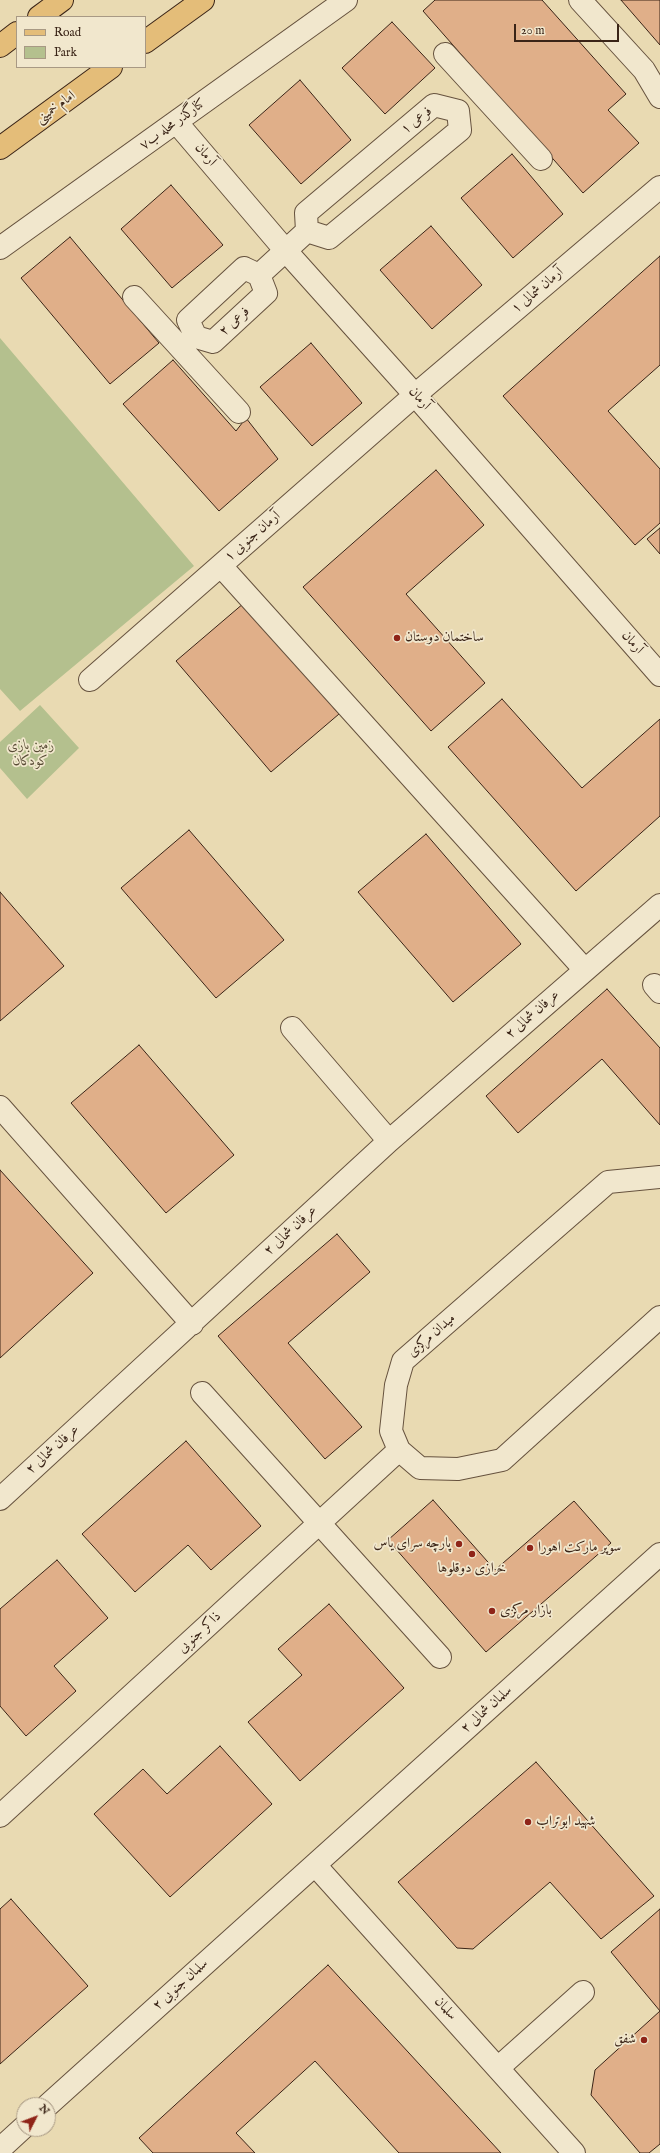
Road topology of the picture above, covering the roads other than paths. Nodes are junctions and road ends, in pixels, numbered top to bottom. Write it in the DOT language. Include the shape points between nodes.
graph roads {
  1 [pos="62,0"];
  2 [pos="203,0"];
  3 [pos="346,0"];
  4 [pos="580,0"];
  5 [pos="40,16"];
  6 [pos="16,34"];
  7 [pos="146,41"];
  8 [pos="0,46"];
  9 [pos="445,54"];
  10 [pos="110,68"];
  11 [pos="480,92"];
  12 [pos="660,97"];
  13 [pos="458,112"];
  14 [pos="177,122"];
  15 [pos="0,148"];
  16 [pos="541,159"];
  17 [pos="660,187"];
  18 [pos="307,231"];
  19 [pos="0,248"];
  20 [pos="286,251"];
  21 [pos="259,275"];
  22 [pos="134,297"];
  23 [pos="189,343"];
  24 [pos="415,394"];
  25 [pos="239,412"];
  26 [pos="221,566"];
  27 [pos="660,675"];
  28 [pos="90,680"];
  29 [pos="660,905"];
  30 [pos="585,970"];
  31 [pos="292,1028"];
  32 [pos="0,1107"];
  33 [pos="389,1141"];
  34 [pos="660,1177"];
  35 [pos="660,1316"];
  36 [pos="192,1324"];
  37 [pos="202,1393"];
  38 [pos="399,1450"];
  39 [pos="1,1497"];
  40 [pos="319,1524"];
  41 [pos="660,1554"];
  42 [pos="440,1657"];
  43 [pos="0,1816"];
  44 [pos="315,1865"];
  45 [pos="583,1992"];
  46 [pos="498,2068"];
  47 [pos="56,2098"];
  48 [pos="16,2134"];
  49 [pos="0,2149"];
  50 [pos="574,2153"];
  1 -- 5 [label="main road"];
  2 -- 7 [label="main road"];
  3 -- 14 [label="street, کنارگذر محله ب۷"];
  4 -- 12 [label="street" via="644,70"];
  6 -- 8 [label="main road"];
  9 -- 11 [label="street"];
  10 -- 15 [label="main road, امام خمینی"];
  11 -- 13 [label="street"];
  11 -- 16 [label="street"];
  13 -- 18 [label="street, فرعی ۱" via="434,105 306,213"];
  13 -- 18 [label="street" via="460,130 329,238"];
  14 -- 19 [label="street, کنارگذر محله ب۷"];
  14 -- 20 [label="street, آرمان"];
  17 -- 24 [label="street, آرمان شمالی ۱"];
  18 -- 20 [label="street"];
  20 -- 21 [label="street"];
  20 -- 24 [label="street, آرمان"];
  21 -- 23 [label="street, فرعی ۲" via="266,293 213,342"];
  21 -- 23 [label="street" via="244,268 188,320"];
  22 -- 23 [label="street"];
  23 -- 25 [label="street"];
  24 -- 26 [label="street, آرمان جنوبی ۱"];
  24 -- 27 [label="street, آرمان"];
  26 -- 28 [label="street, آرمان جنوبی ۱"];
  26 -- 30 [label="street"];
  29 -- 30 [label="street, عرفان شمالی ۲"];
  30 -- 33 [label="street, عرفان شمالی ۲"];
  31 -- 33 [label="street"];
  32 -- 36 [label="street"];
  33 -- 36 [label="street, عرفان شمالی ۲"];
  34 -- 38 [label="street, میدان مرکزی" via="608,1182 403,1361 396,1385 391,1431"];
  35 -- 38 [label="street, میدان مرکزی" via="502,1460 458,1469 420,1468"];
  36 -- 39 [label="street, عرفان شمالی ۲"];
  37 -- 40 [label="street"];
  38 -- 40 [label="street, ذاکر جنوبی"];
  40 -- 42 [label="street"];
  40 -- 43 [label="street, ذاکر جنوبی"];
  41 -- 44 [label="street, سلمان شمالی ۲"];
  44 -- 46 [label="street, سلمان"];
  44 -- 47 [label="street, سلمان جنوبی ۲"];
  45 -- 46 [label="street"];
  46 -- 50 [label="street, سلمان"];
  48 -- 49 [label="street"];
}
